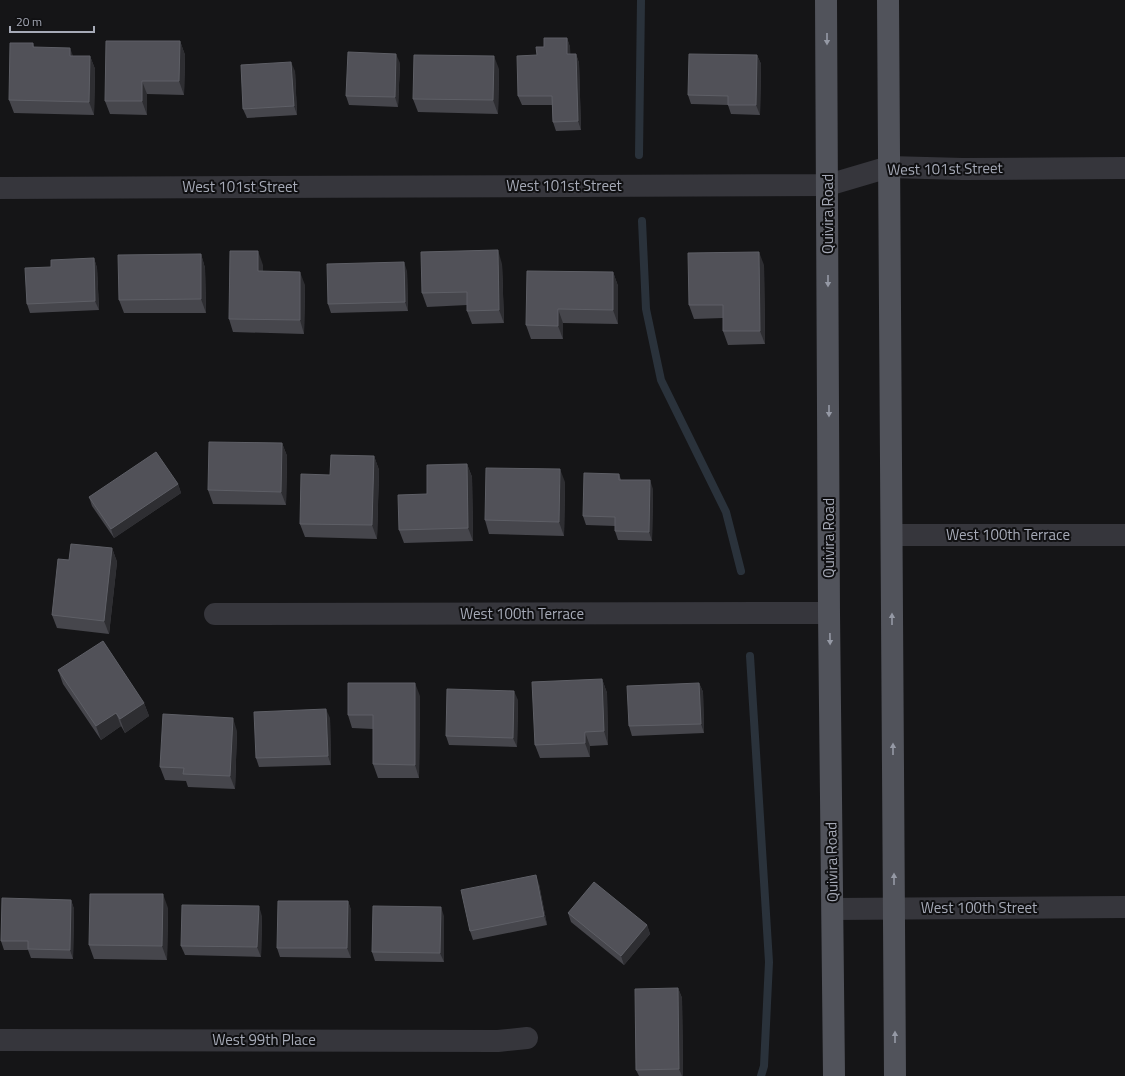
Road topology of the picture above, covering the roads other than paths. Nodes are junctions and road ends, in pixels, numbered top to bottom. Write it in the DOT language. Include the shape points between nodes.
graph roads {
  1 [pos="826,0"];
  2 [pos="888,0"];
  3 [pos="889,167"];
  4 [pos="1125,168"];
  5 [pos="828,186"];
  6 [pos="0,188"];
  7 [pos="892,535"];
  8 [pos="1125,535"];
  9 [pos="829,613"];
  10 [pos="215,614"];
  11 [pos="895,908"];
  12 [pos="1125,908"];
  13 [pos="833,909"];
  14 [pos="527,1038"];
  15 [pos="0,1040"];
  16 [pos="834,1076"];
  17 [pos="895,1076"];
  1 -- 5 [label="main road, Quivira Road, one-way"];
  2 -- 3 [label="main road"];
  3 -- 4 [label="street, West 101st Street"];
  3 -- 5 [label="street, West 101st Street"];
  3 -- 7 [label="main road"];
  5 -- 6 [label="street, West 101st Street"];
  5 -- 9 [label="main road, Quivira Road, one-way"];
  7 -- 8 [label="street, West 100th Terrace"];
  11 -- 7 [label="main road, one-way"];
  9 -- 10 [label="street, West 100th Terrace"];
  9 -- 13 [label="main road, Quivira Road, one-way"];
  11 -- 12 [label="street, West 100th Street"];
  11 -- 13 [label="street, West 100th Street"];
  17 -- 11 [label="main road, one-way"];
  13 -- 16 [label="main road, Quivira Road"];
  14 -- 15 [label="street, West 99th Place" via="498,1041"];
}
